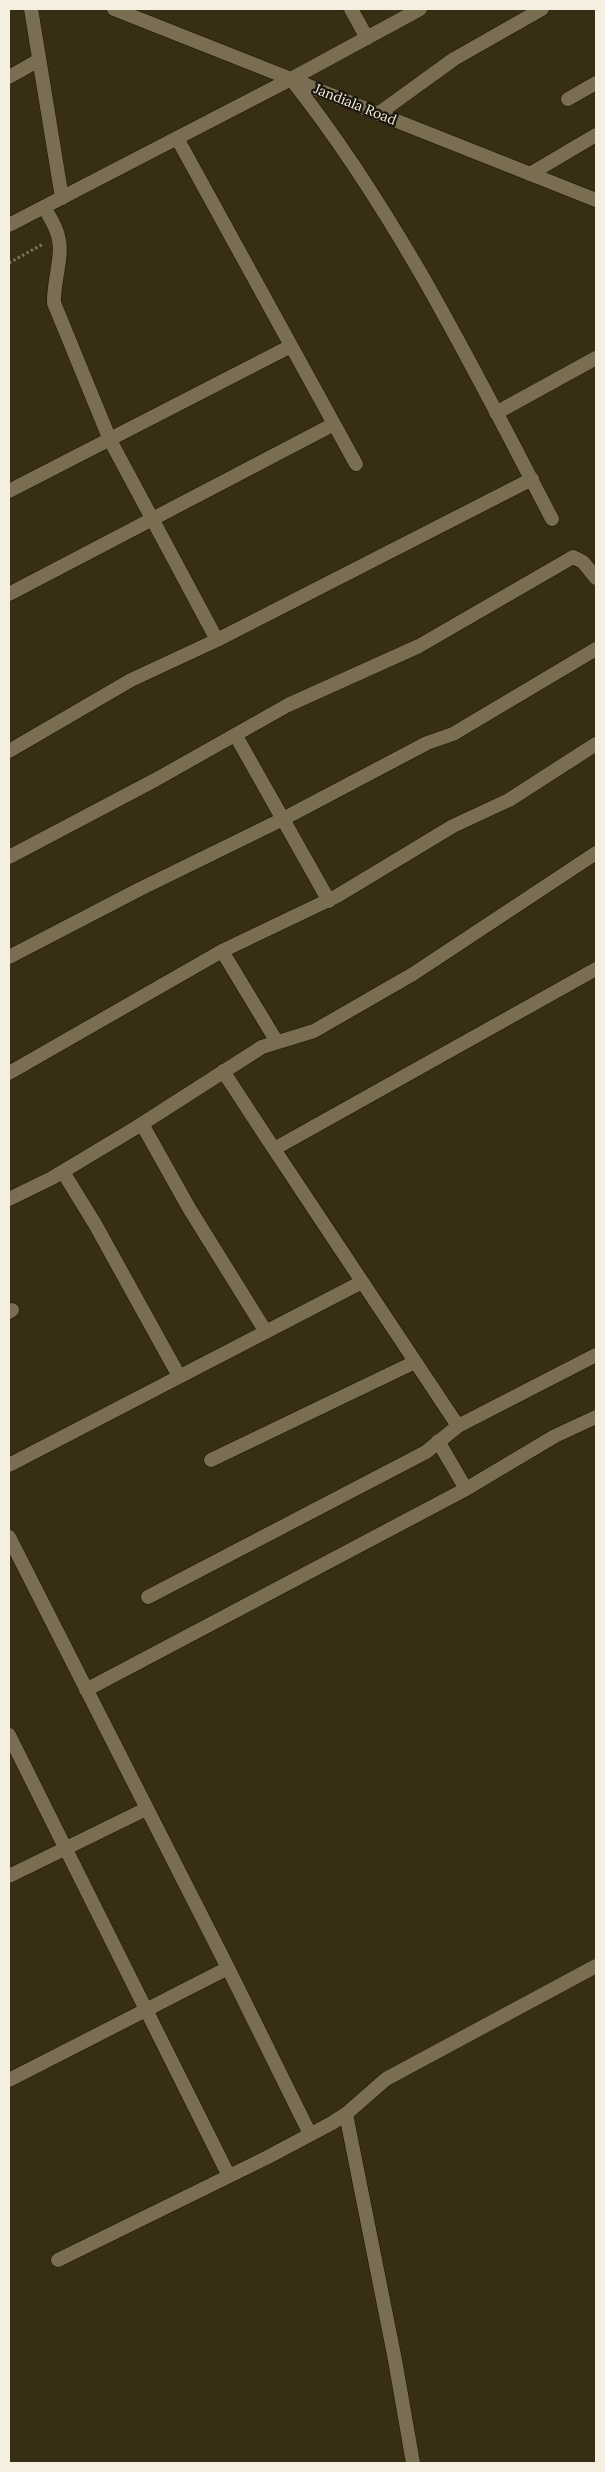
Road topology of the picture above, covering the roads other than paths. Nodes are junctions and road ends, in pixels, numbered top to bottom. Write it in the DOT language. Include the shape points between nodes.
graph roads {
  1 [pos="31,9"];
  2 [pos="114,9"];
  3 [pos="351,9"];
  4 [pos="420,9"];
  5 [pos="542,9"];
  6 [pos="367,38"];
  7 [pos="39,60"];
  8 [pos="9,77"];
  9 [pos="291,80"];
  10 [pos="596,83"];
  11 [pos="568,99"];
  12 [pos="378,114"];
  13 [pos="596,136"];
  14 [pos="177,138"];
  15 [pos="530,174"];
  16 [pos="62,198"];
  17 [pos="596,200"];
  18 [pos="44,207"];
  19 [pos="9,226"];
  20 [pos="291,346"];
  21 [pos="596,358"];
  22 [pos="496,413"];
  23 [pos="334,424"];
  24 [pos="110,440"];
  25 [pos="356,464"];
  26 [pos="532,479"];
  27 [pos="9,491"];
  28 [pos="552,518"];
  29 [pos="153,520"];
  30 [pos="596,578"];
  31 [pos="9,594"];
  32 [pos="216,640"];
  33 [pos="596,649"];
  34 [pos="236,736"];
  35 [pos="596,744"];
  36 [pos="9,751"];
  37 [pos="283,819"];
  38 [pos="596,853"];
  39 [pos="9,857"];
  40 [pos="329,901"];
  41 [pos="222,951"];
  42 [pos="9,957"];
  43 [pos="596,969"];
  44 [pos="277,1042"];
  45 [pos="223,1071"];
  46 [pos="9,1073"];
  47 [pos="142,1124"];
  48 [pos="274,1149"];
  49 [pos="63,1172"];
  50 [pos="9,1199"];
  51 [pos="362,1282"];
  52 [pos="266,1332"];
  53 [pos="596,1355"];
  54 [pos="415,1362"];
  55 [pos="179,1376"];
  56 [pos="596,1417"];
  57 [pos="458,1426"];
  58 [pos="438,1441"];
  59 [pos="211,1460"];
  60 [pos="9,1465"];
  61 [pos="466,1489"];
  62 [pos="9,1537"];
  63 [pos="148,1597"];
  64 [pos="86,1690"];
  65 [pos="9,1735"];
  66 [pos="146,1808"];
  67 [pos="65,1847"];
  68 [pos="9,1876"];
  69 [pos="596,1966"];
  70 [pos="228,1968"];
  71 [pos="147,2010"];
  72 [pos="9,2080"];
  73 [pos="346,2114"];
  74 [pos="310,2134"];
  75 [pos="229,2176"];
  76 [pos="58,2260"];
  77 [pos="413,2463"];
  1 -- 7 [label="street"];
  2 -- 9 [label="street, Jandiala Road"];
  3 -- 6 [label="street"];
  4 -- 6 [label="street"];
  5 -- 12 [label="street" via="454,59"];
  6 -- 9 [label="street"];
  7 -- 8 [label="street"];
  7 -- 16 [label="street"];
  9 -- 12 [label="street, Jandiala Road"];
  9 -- 14 [label="street"];
  9 -- 22 [label="street" via="370,190 459,342"];
  10 -- 11 [label="street"];
  12 -- 15 [label="street, Jandiala Road"];
  13 -- 15 [label="street"];
  14 -- 16 [label="street"];
  14 -- 20 [label="street"];
  15 -- 17 [label="street, Jandiala Road"];
  16 -- 18 [label="street"];
  18 -- 19 [label="street"];
  18 -- 24 [label="street" via="59,236 54,303"];
  20 -- 23 [label="street"];
  20 -- 24 [label="street"];
  21 -- 22 [label="street"];
  22 -- 26 [label="street"];
  23 -- 25 [label="street"];
  23 -- 29 [label="street"];
  24 -- 27 [label="street"];
  24 -- 29 [label="street"];
  26 -- 28 [label="street"];
  26 -- 32 [label="street"];
  29 -- 31 [label="street"];
  29 -- 32 [label="street"];
  30 -- 34 [label="street" via="584,562 573,557 419,646 288,705"];
  32 -- 36 [label="street" via="131,680"];
  33 -- 37 [label="street" via="453,734 419,747"];
  34 -- 37 [label="street"];
  34 -- 39 [label="street"];
  35 -- 40 [label="street" via="509,800 453,826"];
  37 -- 40 [label="street"];
  37 -- 42 [label="street"];
  38 -- 44 [label="street" via="413,974 314,1031"];
  40 -- 41 [label="street"];
  41 -- 44 [label="street"];
  41 -- 46 [label="street"];
  43 -- 48 [label="street"];
  44 -- 45 [label="street" via="262,1047"];
  45 -- 47 [label="street"];
  45 -- 48 [label="street"];
  47 -- 49 [label="street"];
  47 -- 52 [label="street" via="189,1208"];
  48 -- 51 [label="street"];
  49 -- 50 [label="street"];
  49 -- 55 [label="street"];
  51 -- 52 [label="street"];
  51 -- 54 [label="street"];
  52 -- 55 [label="street"];
  53 -- 57 [label="street"];
  54 -- 57 [label="street"];
  54 -- 59 [label="street"];
  55 -- 60 [label="street"];
  56 -- 61 [label="street" via="555,1436"];
  57 -- 58 [label="street"];
  58 -- 61 [label="street"];
  58 -- 63 [label="street" via="426,1452"];
  61 -- 64 [label="street"];
  62 -- 64 [label="street"];
  64 -- 66 [label="street"];
  65 -- 67 [label="street"];
  66 -- 67 [label="street"];
  66 -- 70 [label="street"];
  67 -- 68 [label="street"];
  67 -- 71 [label="street"];
  69 -- 73 [label="street" via="386,2079"];
  70 -- 71 [label="street"];
  70 -- 74 [label="street"];
  71 -- 72 [label="street"];
  71 -- 75 [label="street"];
  73 -- 74 [label="street"];
  73 -- 77 [label="street"];
  74 -- 75 [label="street"];
  75 -- 76 [label="street"];
}
